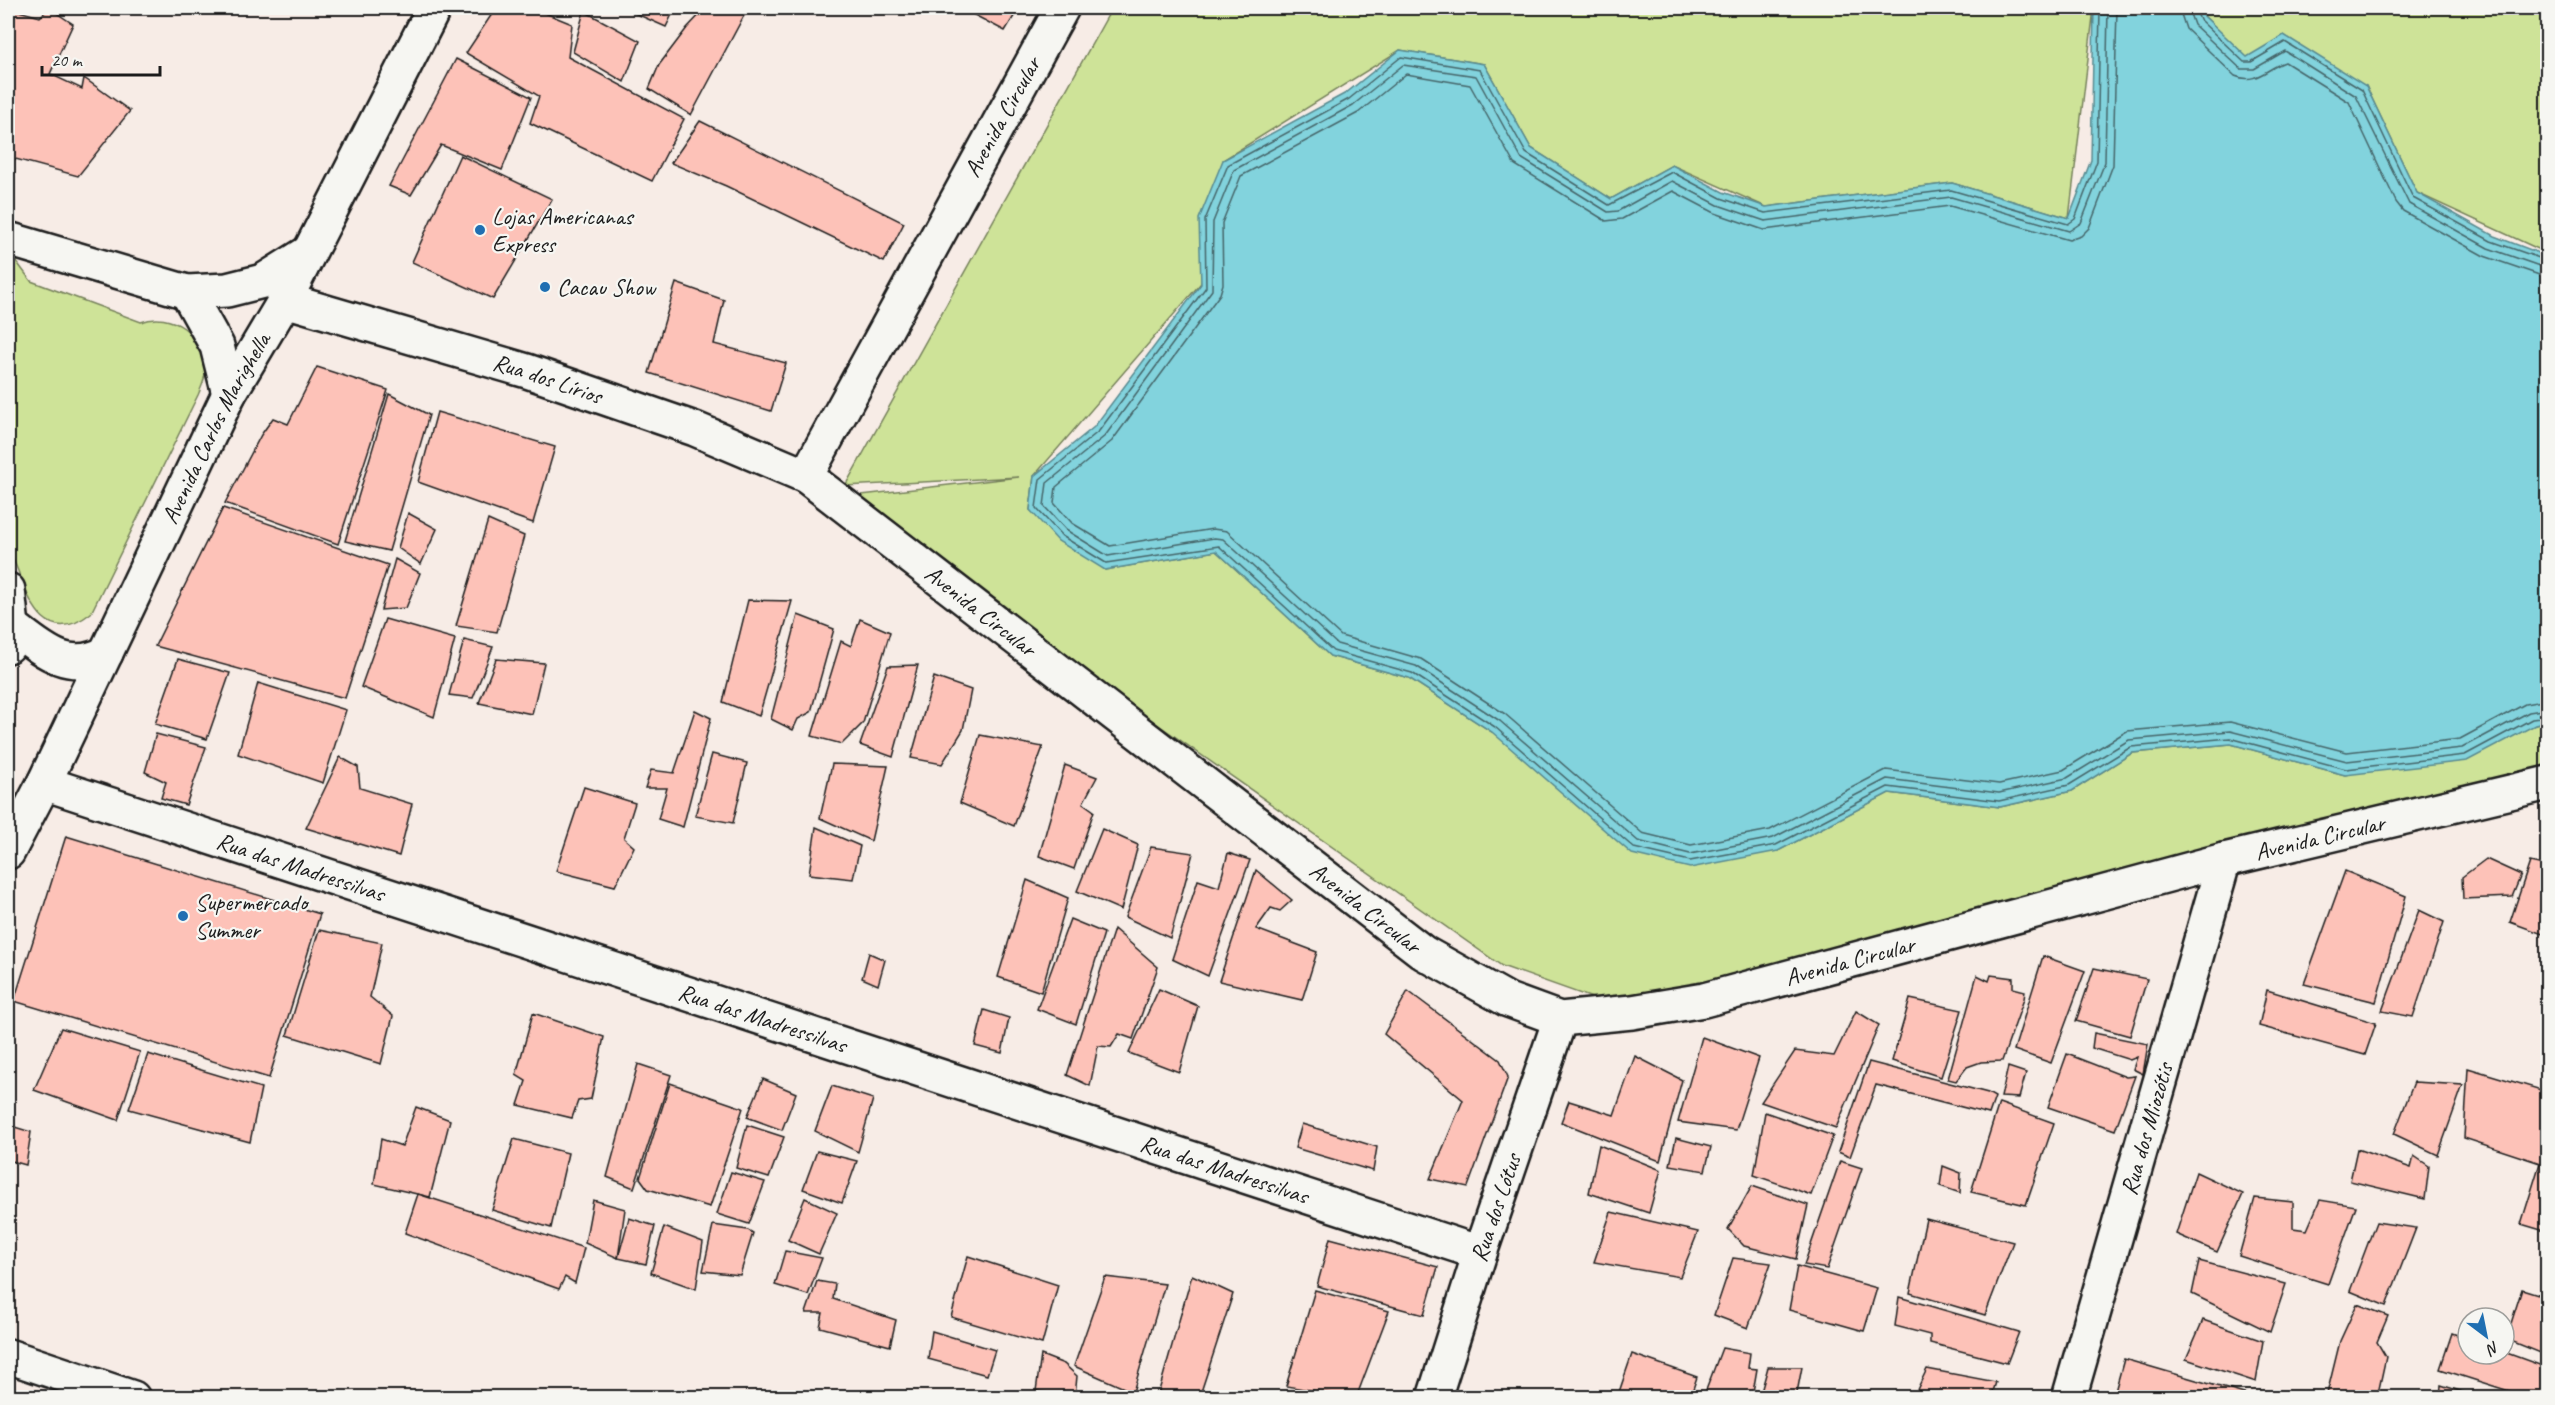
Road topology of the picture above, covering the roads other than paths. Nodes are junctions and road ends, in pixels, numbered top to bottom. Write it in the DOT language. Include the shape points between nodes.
graph roads {
  1 [pos="434,8"];
  2 [pos="1062,8"];
  3 [pos="8,239"];
  4 [pos="306,254"];
  5 [pos="187,292"];
  6 [pos="285,300"];
  7 [pos="229,394"];
  8 [pos="806,476"];
  9 [pos="8,590"];
  10 [pos="10,638"];
  11 [pos="106,652"];
  12 [pos="44,783"];
  13 [pos="2547,783"];
  14 [pos="8,852"];
  15 [pos="2224,860"];
  16 [pos="1560,1019"];
  17 [pos="1480,1253"];
  18 [pos="8,1356"];
  19 [pos="134,1398"];
  20 [pos="1434,1398"];
  21 [pos="2069,1398"];
  1 -- 4 [label="street, Avenida Carlos Marighella"];
  2 -- 8 [label="street, Avenida Circular"];
  3 -- 5 [label="street"];
  4 -- 5 [label="street" via="263,280 227,290"];
  4 -- 6 [label="street, Avenida Carlos Marighella"];
  5 -- 7 [label="street" via="217,346"];
  6 -- 7 [label="street, Avenida Carlos Marighella"];
  6 -- 8 [label="street, Rua dos Lírios" via="527,371 695,429"];
  7 -- 11 [label="street, Avenida Carlos Marighella"];
  8 -- 16 [label="street, Avenida Circular" via="1424,953 1508,1000"];
  9 -- 10 [label="street"];
  10 -- 11 [label="street" via="52,657 74,661 95,659"];
  11 -- 12 [label="street, Avenida Carlos Marighella"];
  12 -- 14 [label="street, Avenida Carlos Marighella"];
  12 -- 17 [label="street, Rua das Madressilvas"];
  13 -- 15 [label="street, Avenida Circular"];
  15 -- 16 [label="street, Avenida Circular" via="1704,1000"];
  15 -- 21 [label="street, Rua dos Miozótis"];
  16 -- 17 [label="street, Rua dos Lótus"];
  17 -- 20 [label="street, Rua dos Lótus"];
  18 -- 19 [label="street"];
}
